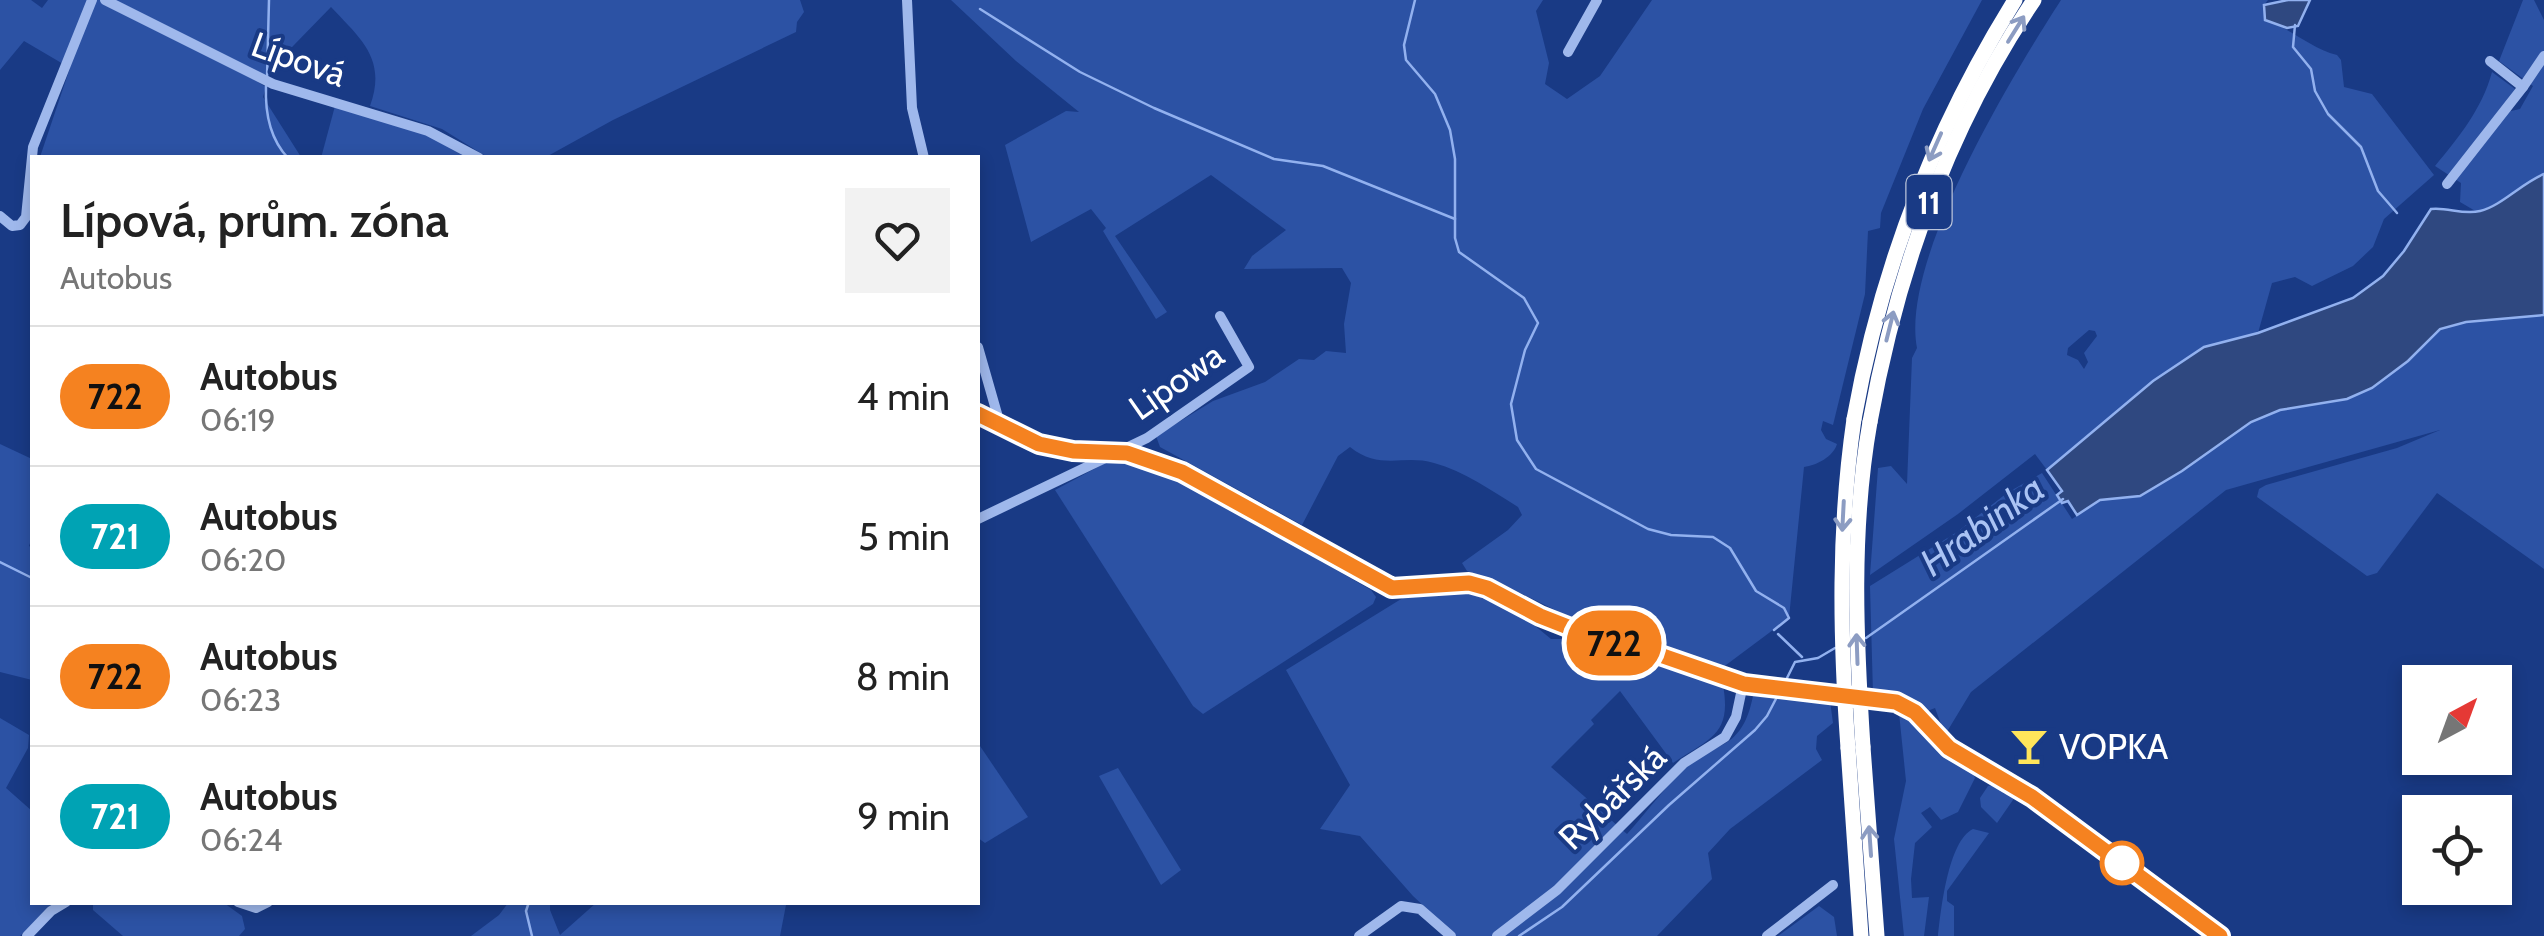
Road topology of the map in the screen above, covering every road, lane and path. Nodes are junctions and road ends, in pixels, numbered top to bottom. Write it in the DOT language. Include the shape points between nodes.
graph roads {
  1 [pos="92,0"];
  2 [pos="105,0"];
  3 [pos="907,0"];
  4 [pos="1597,0"];
  5 [pos="2015,0"];
  6 [pos="2034,0"];
  7 [pos="1568,52"];
  8 [pos="2544,56"];
  9 [pos="2490,61"];
  10 [pos="2524,87"];
  11 [pos="32,155"];
  12 [pos="474,155"];
  13 [pos="923,155"];
  14 [pos="30,177"];
  15 [pos="2446,184"];
  16 [pos="0,216"];
  17 [pos="1220,316"];
  18 [pos="980,353"];
  19 [pos="980,417"];
  20 [pos="1862,420"];
  21 [pos="1000,424"];
  22 [pos="1112,453"];
  23 [pos="980,517"];
  24 [pos="1744,684"];
  25 [pos="1833,693"];
  26 [pos="1871,698"];
  27 [pos="1855,747"];
  28 [pos="1833,885"];
  29 [pos="61,905"];
  30 [pos="27,936"];
  31 [pos="1359,936"];
  32 [pos="1451,936"];
  33 [pos="1497,936"];
  34 [pos="1767,936"];
  35 [pos="1861,936"];
  36 [pos="1877,936"];
  37 [pos="2220,936"];
  1 -- 11 [label="street"];
  2 -- 12 [label="street, Lípová" via="266,81 428,130"];
  3 -- 13 [label="street" via="912,108"];
  4 -- 7 [label="street"];
  5 -- 20 [label="highway, 11, one-way" via="1953,108 1912,204 1873,325"];
  20 -- 6 [label="highway, 11, one-way" via="1928,204 1977,96"];
  8 -- 10 [label="street"];
  9 -- 10 [label="street"];
  10 -- 15 [label="street"];
  14 -- 16 [label="street" via="20,225"];
  17 -- 22 [label="street, Lipowa" via="1249,367 1147,438"];
  18 -- 21 [label="street"];
  19 -- 21 [label="street"];
  20 -- 27 [label="highway, 11, bridge"];
  21 -- 22 [label="street" via="1039,444"];
  22 -- 23 [label="street, Lipowa"];
  22 -- 24 [label="street" via="1182,472 1380,584 1406,589 1469,583 1596,638"];
  24 -- 25 [label="street"];
  24 -- 33 [label="street, Rybářská" via="1726,737 1684,763 1557,890"];
  26 -- 37 [label="street" via="1915,712 1949,748 2032,797"];
  27 -- 35 [label="highway, 11"];
  36 -- 27 [label="highway, 11, one-way"];
  28 -- 34 [label="street"];
  29 -- 30 [label="street"];
  31 -- 32 [label="street" via="1401,906 1420,909"];
}
